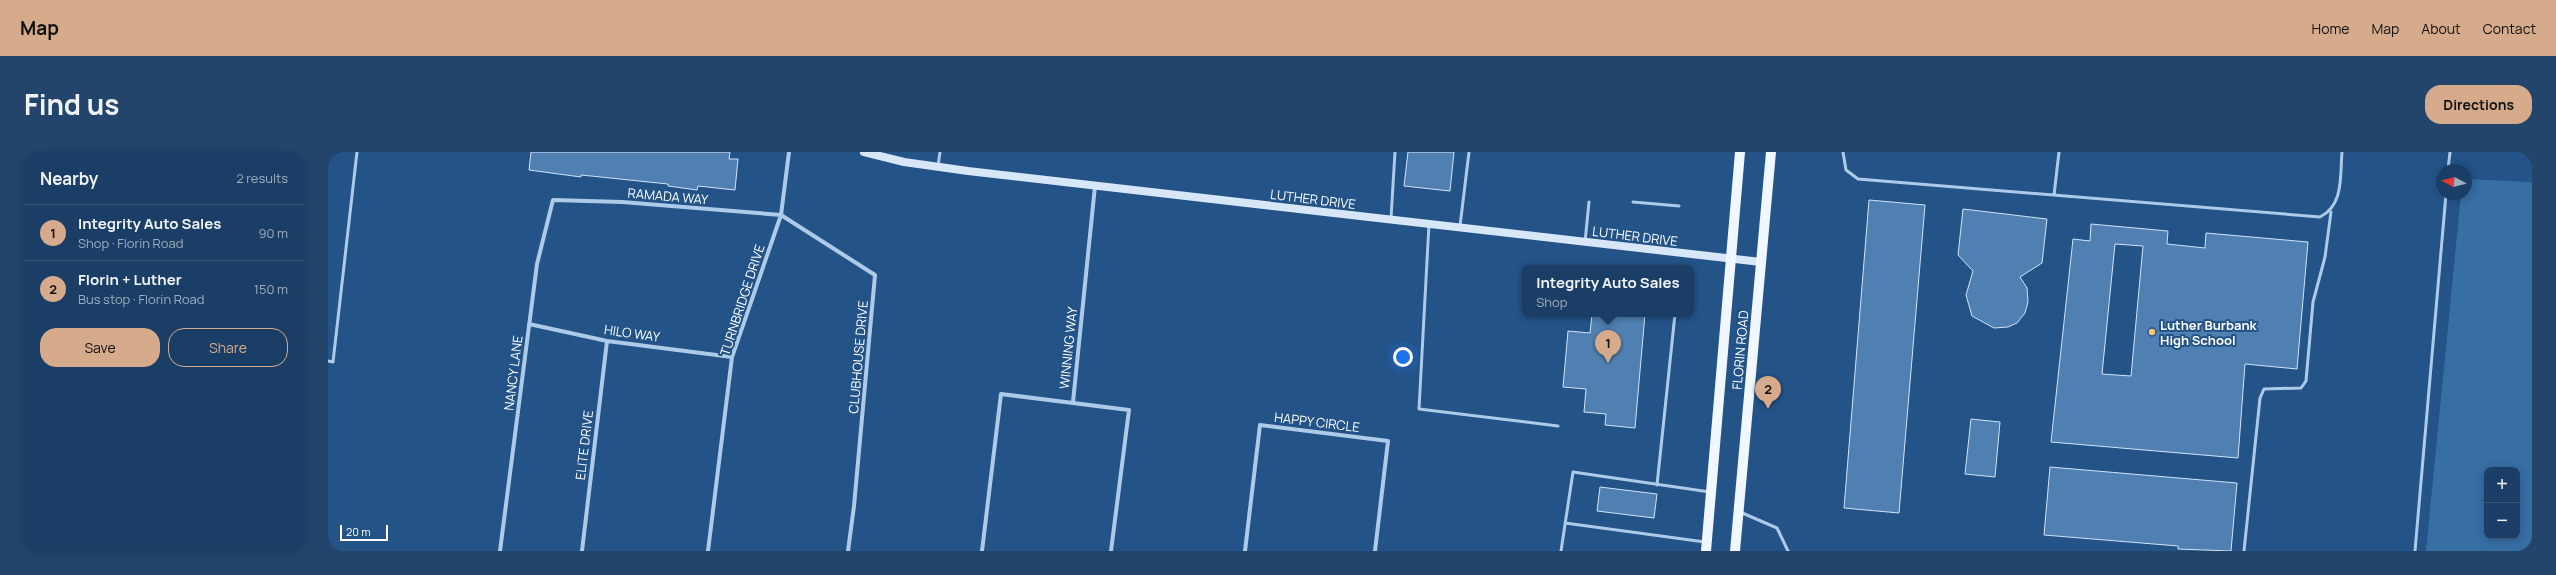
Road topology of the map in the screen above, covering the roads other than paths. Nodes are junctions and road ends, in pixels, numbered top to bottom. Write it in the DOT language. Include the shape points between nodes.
graph roads {
  1 [pos="357,152"];
  2 [pos="789,152"];
  3 [pos="864,152"];
  4 [pos="940,152"];
  5 [pos="1395,152"];
  6 [pos="1469,152"];
  7 [pos="1740,152"];
  8 [pos="1771,152"];
  9 [pos="1843,152"];
  10 [pos="2059,152"];
  11 [pos="2342,152"];
  12 [pos="2450,152"];
  13 [pos="2449,164"];
  14 [pos="938,166"];
  15 [pos="1095,186"];
  16 [pos="2054,196"];
  17 [pos="553,200"];
  18 [pos="2445,200"];
  19 [pos="1589,202"];
  20 [pos="1633,202"];
  21 [pos="1679,206"];
  22 [pos="2331,212"];
  23 [pos="781,215"];
  24 [pos="1390,220"];
  25 [pos="1429,224"];
  26 [pos="1460,228"];
  27 [pos="1585,242"];
  28 [pos="1730,259"];
  29 [pos="1761,262"];
  30 [pos="1675,317"];
  31 [pos="530,324"];
  32 [pos="607,341"];
  33 [pos="732,358"];
  34 [pos="328,361"];
  35 [pos="1073,402"];
  36 [pos="1558,426"];
  37 [pos="1657,485"];
  38 [pos="1711,492"];
  39 [pos="1739,512"];
  40 [pos="1564,523"];
  41 [pos="1706,547"];
  42 [pos="500,551"];
  43 [pos="582,551"];
  44 [pos="708,551"];
  45 [pos="848,551"];
  46 [pos="982,551"];
  47 [pos="1111,551"];
  48 [pos="1245,551"];
  49 [pos="1375,551"];
  50 [pos="1561,551"];
  51 [pos="1735,551"];
  52 [pos="1788,551"];
  53 [pos="2244,551"];
  54 [pos="2415,551"];
  1 -- 34 [label="lane" via="333,362"];
  2 -- 23 [label="street, TURNBRIDGE DRIVE"];
  3 -- 14 [label="street, LUTHER DRIVE" via="904,162"];
  4 -- 14 [label="lane"];
  5 -- 24 [label="lane"];
  6 -- 26 [label="lane"];
  7 -- 28 [label="main road, FLORIN ROAD"];
  8 -- 29 [label="main road, FLORIN ROAD"];
  9 -- 16 [label="lane" via="1846,170 1858,179"];
  10 -- 16 [label="lane"];
  11 -- 22 [label="lane" via="2337,202"];
  12 -- 13 [label="lane"];
  14 -- 15 [label="street, LUTHER DRIVE"];
  15 -- 24 [label="street, LUTHER DRIVE"];
  15 -- 35 [label="street, WINNING WAY"];
  16 -- 22 [label="lane" via="2309,217 2320,217"];
  17 -- 23 [label="street, RAMADA WAY" via="622,202"];
  17 -- 31 [label="street, NANCY LANE" via="537,264"];
  18 -- 54 [label="lane"];
  19 -- 27 [label="lane"];
  20 -- 21 [label="lane"];
  22 -- 53 [label="lane" via="2325,257 2313,302 2306,381 2301,388 2264,388 2260,398"];
  23 -- 33 [label="street, TURNBRIDGE DRIVE"];
  23 -- 45 [label="street, CLUBHOUSE DRIVE" via="876,276"];
  24 -- 25 [label="street, LUTHER DRIVE"];
  25 -- 26 [label="street, LUTHER DRIVE"];
  25 -- 36 [label="lane" via="1419,408"];
  26 -- 27 [label="street, LUTHER DRIVE"];
  27 -- 28 [label="street, LUTHER DRIVE"];
  28 -- 29 [label="street, LUTHER DRIVE"];
  28 -- 38 [label="main road, FLORIN ROAD"];
  29 -- 39 [label="main road, FLORIN ROAD"];
  30 -- 37 [label="lane"];
  31 -- 32 [label="street, HILO WAY"];
  31 -- 42 [label="street, NANCY LANE"];
  32 -- 33 [label="street, HILO WAY"];
  32 -- 43 [label="street, ELITE DRIVE"];
  33 -- 44 [label="street, TURNBRIDGE DRIVE"];
  35 -- 46 [label="street, WINNING WAY" via="1001,394"];
  35 -- 47 [label="street" via="1129,410"];
  37 -- 38 [label="lane"];
  37 -- 40 [label="lane" via="1573,472"];
  38 -- 41 [label="main road, FLORIN ROAD"];
  39 -- 51 [label="main road, FLORIN ROAD"];
  39 -- 52 [label="lane" via="1777,528"];
  40 -- 41 [label="lane"];
  40 -- 50 [label="lane"];
  48 -- 49 [label="street, HAPPY CIRCLE" via="1260,425 1388,441"];
}
